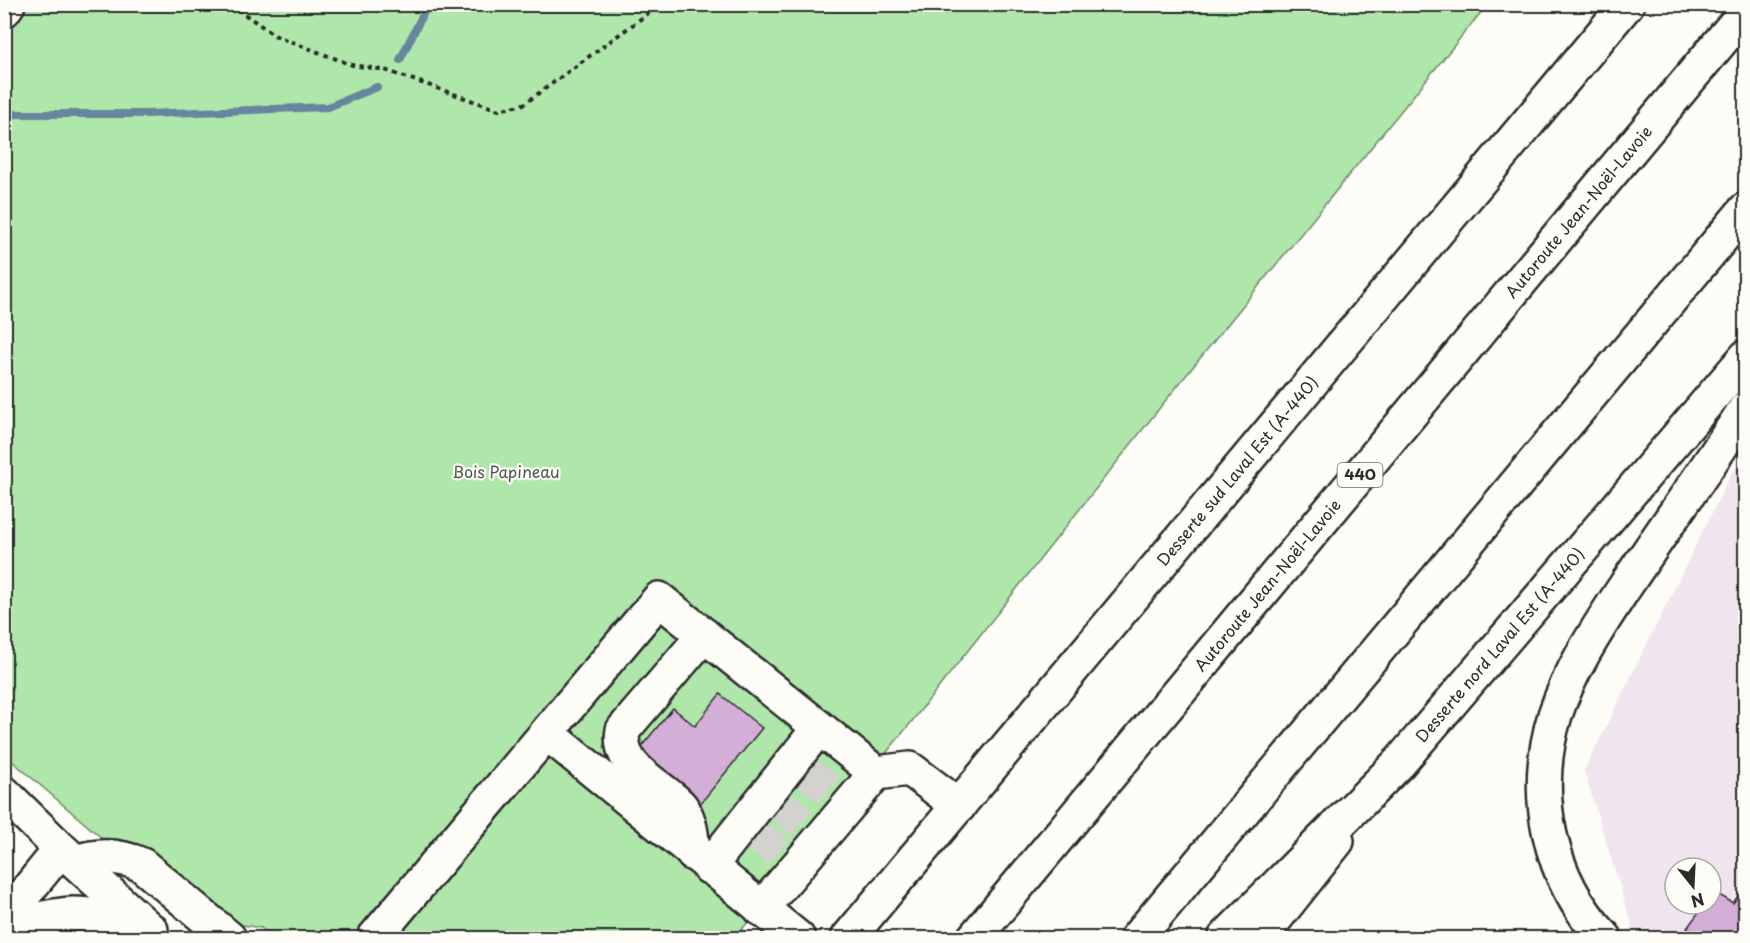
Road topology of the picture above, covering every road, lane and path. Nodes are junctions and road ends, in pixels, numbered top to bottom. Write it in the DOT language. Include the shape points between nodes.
graph roads {
  1 [pos="8,4"];
  2 [pos="230,4"];
  3 [pos="661,4"];
  4 [pos="1627,4"];
  5 [pos="4,10"];
  6 [pos="1746,11"];
  7 [pos="1746,209"];
  8 [pos="1746,357"];
  9 [pos="1746,408"];
  10 [pos="704,635"];
  11 [pos="819,728"];
  12 [pos="547,733"];
  13 [pos="1401,762"];
  14 [pos="876,773"];
  15 [pos="819,782"];
  16 [pos="4,793"];
  17 [pos="959,806"];
  18 [pos="793,815"];
  19 [pos="769,844"];
  20 [pos="68,855"];
  21 [pos="701,860"];
  22 [pos="761,909"];
  23 [pos="4,919"];
  24 [pos="4,928"];
  25 [pos="155,934"];
  26 [pos="230,939"];
  27 [pos="374,939"];
  28 [pos="798,939"];
  29 [pos="848,939"];
  30 [pos="974,939"];
  31 [pos="1137,939"];
  32 [pos="1225,939"];
  33 [pos="1260,939"];
  34 [pos="1605,939"];
  1 -- 5 [label="main road"];
  2 -- 3 [label="path" via="276,36 319,53 352,65 384,70 499,110 524,104"];
  4 -- 17 [label="main road, Desserte sud Laval Est (A-440)"];
  6 -- 30 [label="main road, Autoroute Jean-Noël-Lavoie / 440"];
  7 -- 31 [label="main road"];
  8 -- 13 [label="main road, Desserte nord Laval Est (A-440)"];
  9 -- 34 [label="main road" via="1604,619 1576,667 1555,716 1545,769 1547,824 1566,885"];
  10 -- 11 [label="main road"];
  10 -- 12 [label="main road" via="659,599"];
  10 -- 21 [label="main road" via="622,730 621,741 631,765 681,806"];
  11 -- 14 [label="main road"];
  11 -- 15 [label="main road"];
  12 -- 21 [label="main road"];
  12 -- 27 [label="main road"];
  13 -- 32 [label="main road"];
  13 -- 33 [label="main road, Desserte nord Laval Est (A-440)"];
  14 -- 15 [label="main road"];
  14 -- 17 [label="main road" via="910,769"];
  15 -- 18 [label="main road"];
  15 -- 18 [label="main road"];
  16 -- 20 [label="main road"];
  17 -- 29 [label="main road, Desserte sud Laval Est (A-440)"];
  18 -- 19 [label="main road"];
  18 -- 19 [label="main road"];
  19 -- 21 [label="main road"];
  19 -- 22 [label="main road"];
  20 -- 23 [label="main road"];
  20 -- 25 [label="main road"];
  20 -- 26 [label="main road" via="117,857 142,865"];
  21 -- 22 [label="main road"];
  22 -- 28 [label="main road"];
  24 -- 25 [label="main road" via="73,914 105,918"];
}
